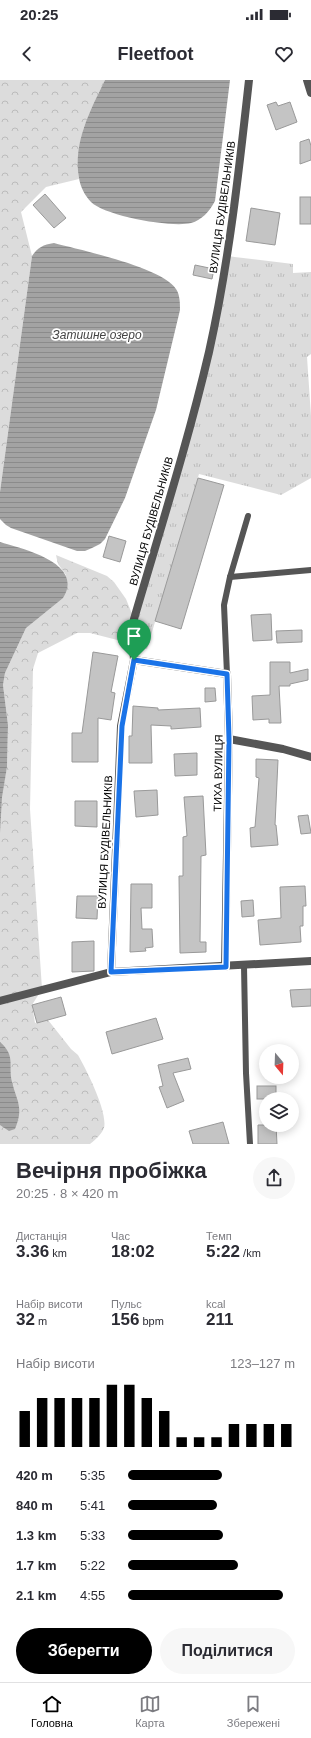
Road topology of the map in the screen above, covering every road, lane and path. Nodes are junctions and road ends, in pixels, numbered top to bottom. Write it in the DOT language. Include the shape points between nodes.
graph roads {
  1 [pos="249,80"];
  2 [pos="307,80"];
  3 [pos="311,93"];
  4 [pos="248,516"];
  5 [pos="311,570"];
  6 [pos="230,576"];
  7 [pos="134,660"];
  8 [pos="227,674"];
  9 [pos="229,739"];
  10 [pos="311,757"];
  11 [pos="311,961"];
  12 [pos="244,966"];
  13 [pos="226,967"];
  14 [pos="111,972"];
  15 [pos="0,1001"];
  16 [pos="250,1144"];
  1 -- 7 [label="street, ВУЛИЦЯ БУДІВЕЛЬНИКІВ" via="230,239 217,311 197,400 134,619"];
  2 -- 3 [label="street"];
  4 -- 6 [label="lane"];
  5 -- 6 [label="lane"];
  6 -- 8 [label="lane" via="224,605"];
  7 -- 8 [label="street"];
  7 -- 14 [label="street, ВУЛИЦЯ БУДІВЕЛЬНИКІВ" via="122,726"];
  8 -- 9 [label="street, ТИХА ВУЛИЦЯ"];
  9 -- 10 [label="street"];
  9 -- 13 [label="street, ТИХА ВУЛИЦЯ"];
  11 -- 12 [label="street"];
  12 -- 13 [label="street"];
  12 -- 16 [label="lane"];
  13 -- 14 [label="street"];
  14 -- 15 [label="street"];
}
